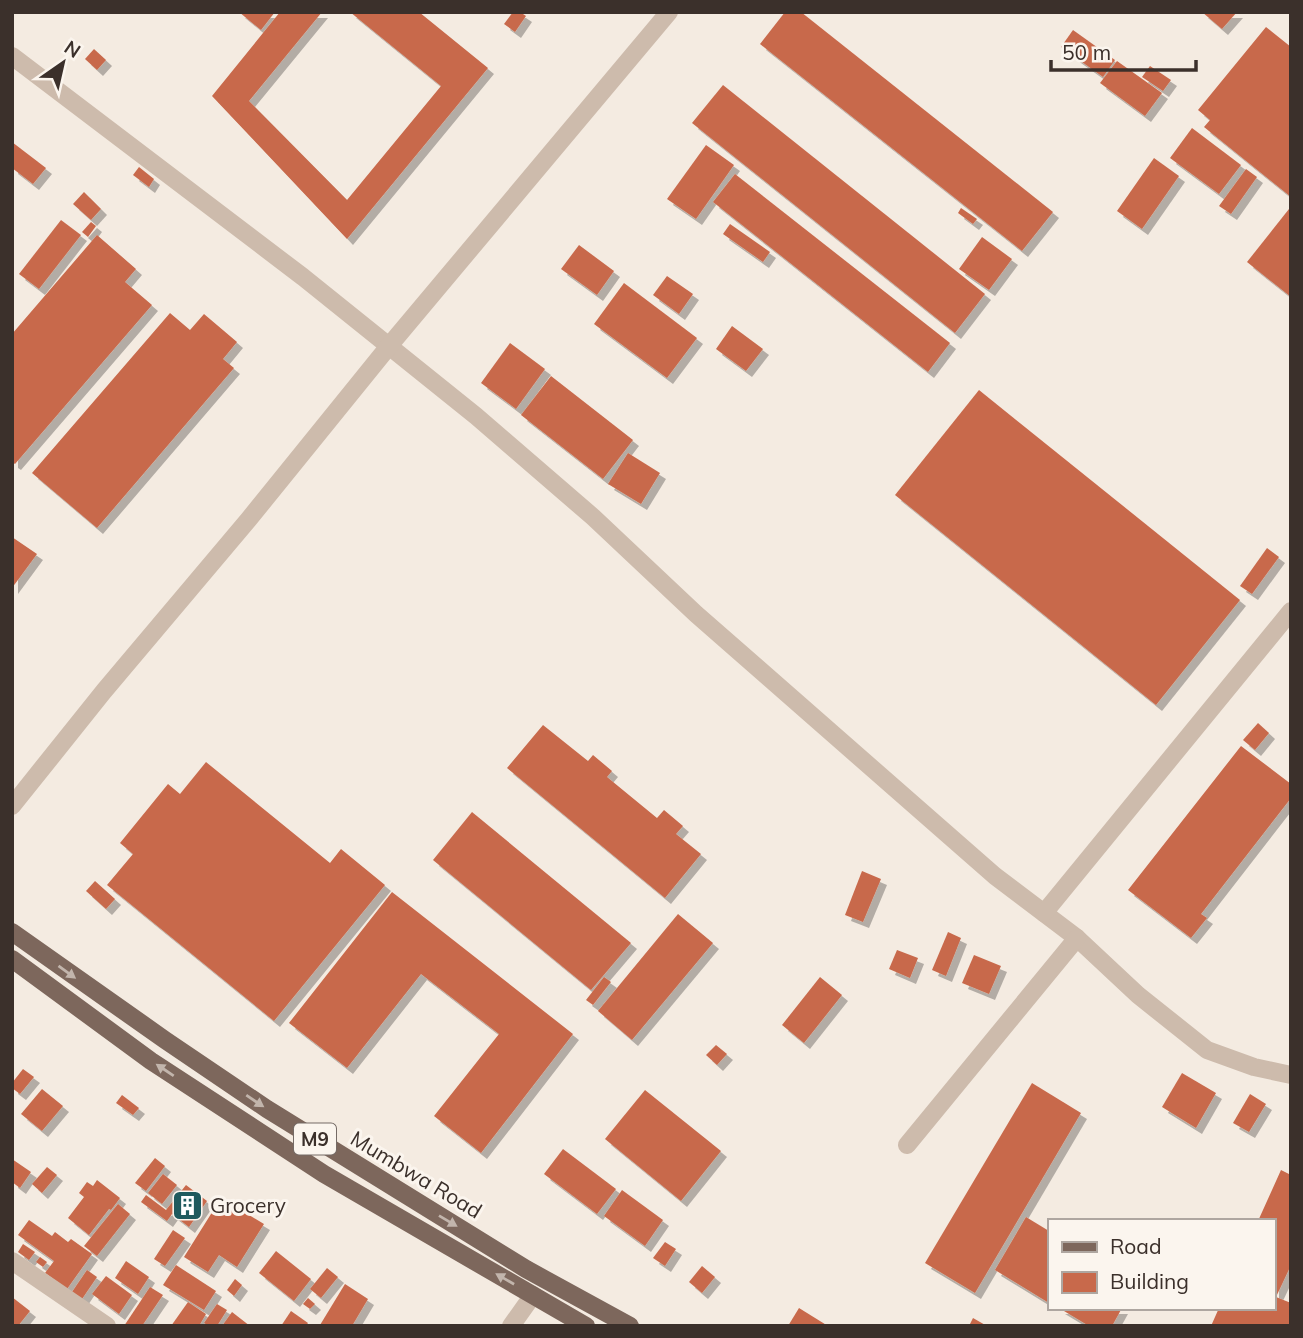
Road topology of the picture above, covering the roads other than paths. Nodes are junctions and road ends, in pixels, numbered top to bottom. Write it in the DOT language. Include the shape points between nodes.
graph roads {
  1 [pos="669,12"];
  2 [pos="12,56"];
  3 [pos="389,346"];
  4 [pos="1291,611"];
  5 [pos="12,806"];
  6 [pos="1044,913"];
  7 [pos="12,932"];
  8 [pos="1077,938"];
  9 [pos="12,959"];
  10 [pos="1291,1075"];
  11 [pos="907,1145"];
  12 [pos="12,1261"];
  13 [pos="533,1295"];
  14 [pos="107,1326"];
  15 [pos="511,1326"];
  16 [pos="586,1326"];
  17 [pos="630,1326"];
  1 -- 3 [label="street"];
  2 -- 3 [label="street"];
  3 -- 5 [label="street"];
  3 -- 6 [label="street" via="583,509 995,876"];
  4 -- 6 [label="street"];
  6 -- 8 [label="street"];
  7 -- 17 [label="main road, Mumbwa Road / M9, one-way" via="267,1109 526,1269"];
  8 -- 10 [label="street" via="1207,1050"];
  8 -- 11 [label="street"];
  13 -- 9 [label="main road, Mumbwa Road / M9, one-way" via="246,1124"];
  12 -- 14 [label="street"];
  13 -- 15 [label="street"];
  13 -- 16 [label="main road, Mumbwa Road / M9"];
}
